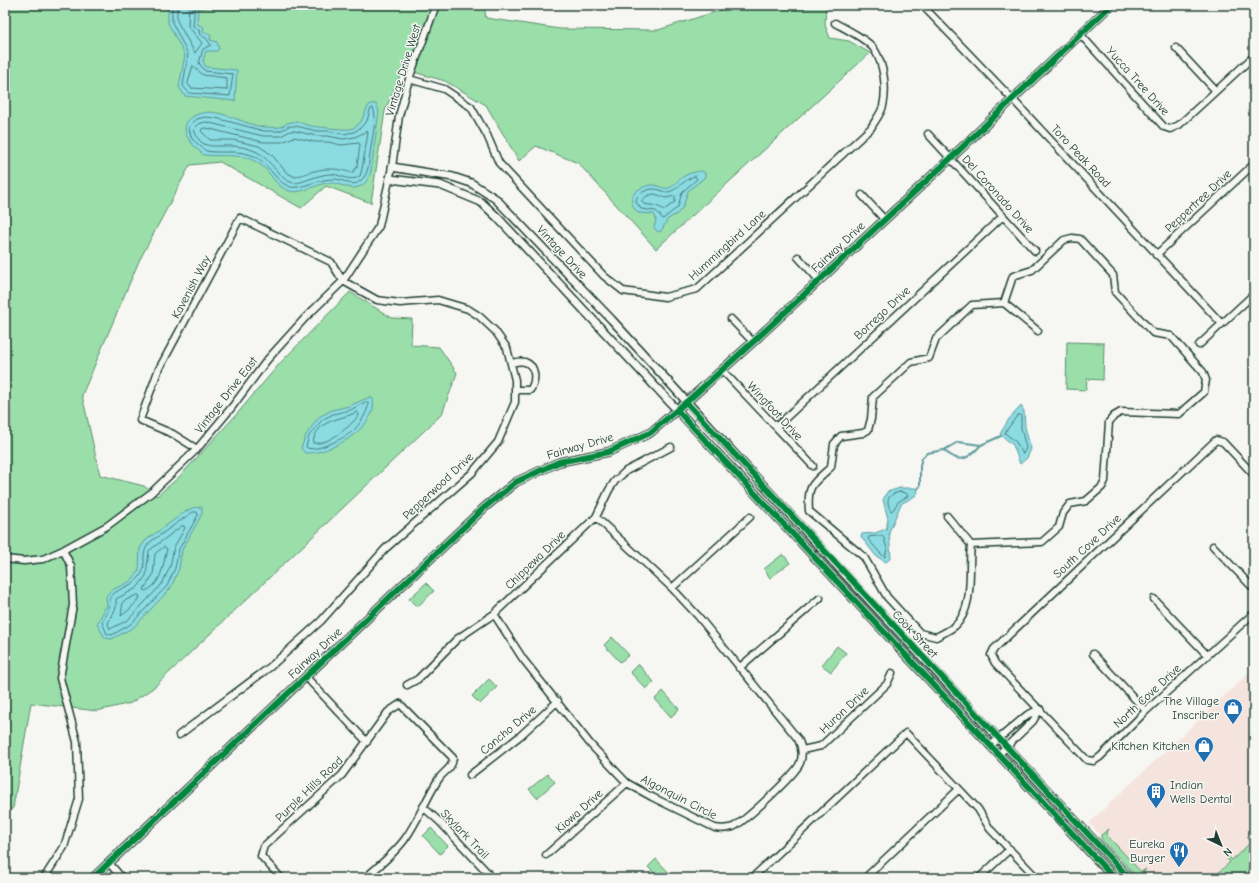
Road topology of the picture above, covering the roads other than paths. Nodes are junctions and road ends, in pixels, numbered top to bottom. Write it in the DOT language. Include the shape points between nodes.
graph roads {
  1 [pos="436,5"];
  2 [pos="922,5"];
  3 [pos="1111,5"];
  4 [pos="835,23"];
  5 [pos="1080,34"];
  6 [pos="1176,48"];
  7 [pos="1254,56"];
  8 [pos="409,79"];
  9 [pos="1216,91"];
  10 [pos="1013,99"];
  11 [pos="928,134"];
  12 [pos="951,158"];
  13 [pos="1254,164"];
  14 [pos="392,166"];
  15 [pos="390,179"];
  16 [pos="862,195"];
  17 [pos="1003,216"];
  18 [pos="884,219"];
  19 [pos="1035,251"];
  20 [pos="1156,255"];
  21 [pos="798,257"];
  22 [pos="818,280"];
  23 [pos="343,281"];
  24 [pos="1254,294"];
  25 [pos="1004,302"];
  26 [pos="731,319"];
  27 [pos="1222,324"];
  28 [pos="1038,331"];
  29 [pos="752,342"];
  30 [pos="1199,345"];
  31 [pos="512,363"];
  32 [pos="722,370"];
  33 [pos="516,390"];
  34 [pos="686,402"];
  35 [pos="677,410"];
  36 [pos="776,427"];
  37 [pos="671,447"];
  38 [pos="197,449"];
  39 [pos="813,466"];
  40 [pos="1254,475"];
  41 [pos="947,516"];
  42 [pos="596,517"];
  43 [pos="750,517"];
  44 [pos="971,546"];
  45 [pos="1212,546"];
  46 [pos="63,550"];
  47 [pos="5,560"];
  48 [pos="672,588"];
  49 [pos="1254,589"];
  50 [pos="820,598"];
  51 [pos="1154,599"];
  52 [pos="1254,613"];
  53 [pos="494,614"];
  54 [pos="1094,654"];
  55 [pos="1207,655"];
  56 [pos="739,668"];
  57 [pos="892,673"];
  58 [pos="306,677"];
  59 [pos="407,685"];
  60 [pos="558,701"];
  61 [pos="1040,709"];
  62 [pos="1146,711"];
  63 [pos="178,734"];
  64 [pos="1000,738"];
  65 [pos="367,742"];
  66 [pos="990,746"];
  67 [pos="1006,746"];
  68 [pos="802,750"];
  69 [pos="999,754"];
  70 [pos="470,775"];
  71 [pos="627,783"];
  72 [pos="959,789"];
  73 [pos="423,807"];
  74 [pos="1010,849"];
  75 [pos="546,855"];
  76 [pos="108,863"];
  77 [pos="44,878"];
  78 [pos="93,878"];
  79 [pos="122,878"];
  80 [pos="281,878"];
  81 [pos="365,878"];
  82 [pos="488,878"];
  83 [pos="752,878"];
  84 [pos="865,878"];
  85 [pos="979,878"];
  86 [pos="1037,878"];
  87 [pos="1114,878"];
  88 [pos="1129,878"];
  1 -- 8 [label="street, Vintage Drive West"];
  2 -- 10 [label="street, Toro Peak Road"];
  3 -- 5 [label="street, Fairway Drive"];
  4 -- 8 [label="street, Hummingbird Lane" via="874,48 881,66 885,88 882,108 871,128 697,289 665,298 623,291 604,276 499,163 471,107 444,89"];
  5 -- 9 [label="street, Yucca Tree Drive" via="1164,127 1170,129 1180,125"];
  5 -- 10 [label="street, Fairway Drive"];
  6 -- 9 [label="street"];
  7 -- 9 [label="street, Yucca Tree Drive"];
  8 -- 14 [label="street, Vintage Drive West" via="399,116"];
  10 -- 12 [label="street, Fairway Drive"];
  10 -- 20 [label="street, Toro Peak Road"];
  11 -- 12 [label="street, Del Coronado Drive"];
  12 -- 17 [label="street, Del Coronado Drive"];
  12 -- 18 [label="street, Fairway Drive"];
  13 -- 20 [label="street, Peppertree Drive"];
  14 -- 15 [label="street, Vintage Drive East"];
  14 -- 34 [label="street, Vintage Drive" via="471,183 496,199"];
  15 -- 23 [label="street, Vintage Drive East" via="379,226"];
  15 -- 35 [label="street, Vintage Drive" via="440,185 481,202 498,217"];
  16 -- 18 [label="street"];
  17 -- 19 [label="street, Del Coronado Drive"];
  17 -- 36 [label="street, Borrego Drive"];
  18 -- 22 [label="street, Fairway Drive"];
  20 -- 27 [label="street, Toro Peak Road"];
  21 -- 22 [label="street"];
  22 -- 29 [label="street, Fairway Drive"];
  23 -- 31 [label="street, Pepperwood Drive" via="378,300 400,304 438,300 468,309 495,331 507,348"];
  23 -- 38 [label="street, Vintage Drive East" via="267,360"];
  23 -- 38 [label="street, Kavenish Way" via="331,262 240,218 158,371 140,420 173,434"];
  24 -- 27 [label="street"];
  25 -- 28 [label="street"];
  25 -- 44 [label="street" via="972,305 936,339 929,358 911,362 873,397 868,430 841,436 834,444 831,468 816,480 808,493 809,511 864,557 887,597 920,633 936,637 955,626 964,613 968,601"];
  25 -- 44 [label="street" via="1013,276 1032,270 1064,240 1080,239 1113,275 1116,292 1153,333 1171,336 1203,372 1207,384 1204,392 1179,414 1121,412 1114,416 1109,422 1105,481 1102,487 1086,501 1070,504 1063,513 1059,527 1042,542"];
  26 -- 29 [label="street"];
  27 -- 30 [label="street"];
  29 -- 32 [label="street, Fairway Drive"];
  31 -- 33 [label="street, Pepperwood Drive"];
  31 -- 33 [label="street" via="527,363 535,373 530,390"];
  32 -- 34 [label="street, Fairway Drive"];
  32 -- 36 [label="street, Wingfoot Drive"];
  33 -- 63 [label="street, Pepperwood Drive" via="511,414 498,442 472,473 385,549 321,621 275,662"];
  34 -- 35 [label="street, Fairway Drive"];
  34 -- 64 [label="street, Cook Street"];
  35 -- 58 [label="street, Fairway Drive" via="650,433 608,452 559,462 516,482 485,507"];
  35 -- 66 [label="street, Cook Street"];
  36 -- 39 [label="street, Wingfoot Drive"];
  37 -- 42 [label="street, Chippewa Drive" via="619,476"];
  38 -- 46 [label="street, Vintage Drive East" via="151,493 106,526"];
  40 -- 61 [label="street, South Cove Drive" via="1223,442 1216,440 994,649 991,655 995,663"];
  41 -- 44 [label="street"];
  42 -- 48 [label="street"];
  42 -- 53 [label="street, Chippewa Drive"];
  43 -- 48 [label="street"];
  45 -- 49 [label="street"];
  46 -- 47 [label="street, Vintage Drive East" via="43,559"];
  46 -- 77 [label="street" via="71,566 73,605 60,678 76,742 79,798 64,847"];
  48 -- 56 [label="street"];
  50 -- 56 [label="street"];
  51 -- 55 [label="street"];
  52 -- 55 [label="street, North Cove Drive"];
  53 -- 59 [label="street, Chippewa Drive" via="457,639 418,679"];
  53 -- 60 [label="street, Algonquin Circle" via="523,659"];
  54 -- 62 [label="street"];
  55 -- 62 [label="street, North Cove Drive"];
  56 -- 68 [label="street" via="798,740"];
  57 -- 68 [label="street, Huron Drive" via="887,684 820,746"];
  58 -- 65 [label="street"];
  58 -- 76 [label="street, Fairway Drive"];
  60 -- 70 [label="street, Concho Drive" via="520,736"];
  60 -- 71 [label="street, Algonquin Circle" via="591,745"];
  61 -- 62 [label="street, North Cove Drive" via="1087,760 1094,761"];
  61 -- 64 [label="street" via="1027,715"];
  61 -- 67 [label="street" via="1033,721"];
  64 -- 66 [label="street"];
  64 -- 67 [label="street, Cook Street"];
  65 -- 73 [label="street, Purple Hills Road" via="388,712 400,704 453,758 451,767 439,778"];
  65 -- 80 [label="street, Purple Hills Road" via="342,775 264,846 261,856"];
  66 -- 69 [label="street, Cook Street"];
  67 -- 69 [label="street"];
  67 -- 88 [label="street, Cook Street"];
  68 -- 71 [label="street, Algonquin Circle" via="800,763 794,774 739,824 726,829 715,828"];
  69 -- 87 [label="street, Cook Street"];
  71 -- 75 [label="street, Kiowa Drive"];
  72 -- 74 [label="street" via="978,809 990,829"];
  72 -- 83 [label="street" via="906,733"];
  72 -- 84 [label="street"];
  73 -- 81 [label="street" via="406,838"];
  73 -- 82 [label="street, Skylark Trail" via="486,872"];
  74 -- 85 [label="street"];
  74 -- 86 [label="street"];
  76 -- 78 [label="street, Fairway Drive"];
  76 -- 79 [label="street"];
}
